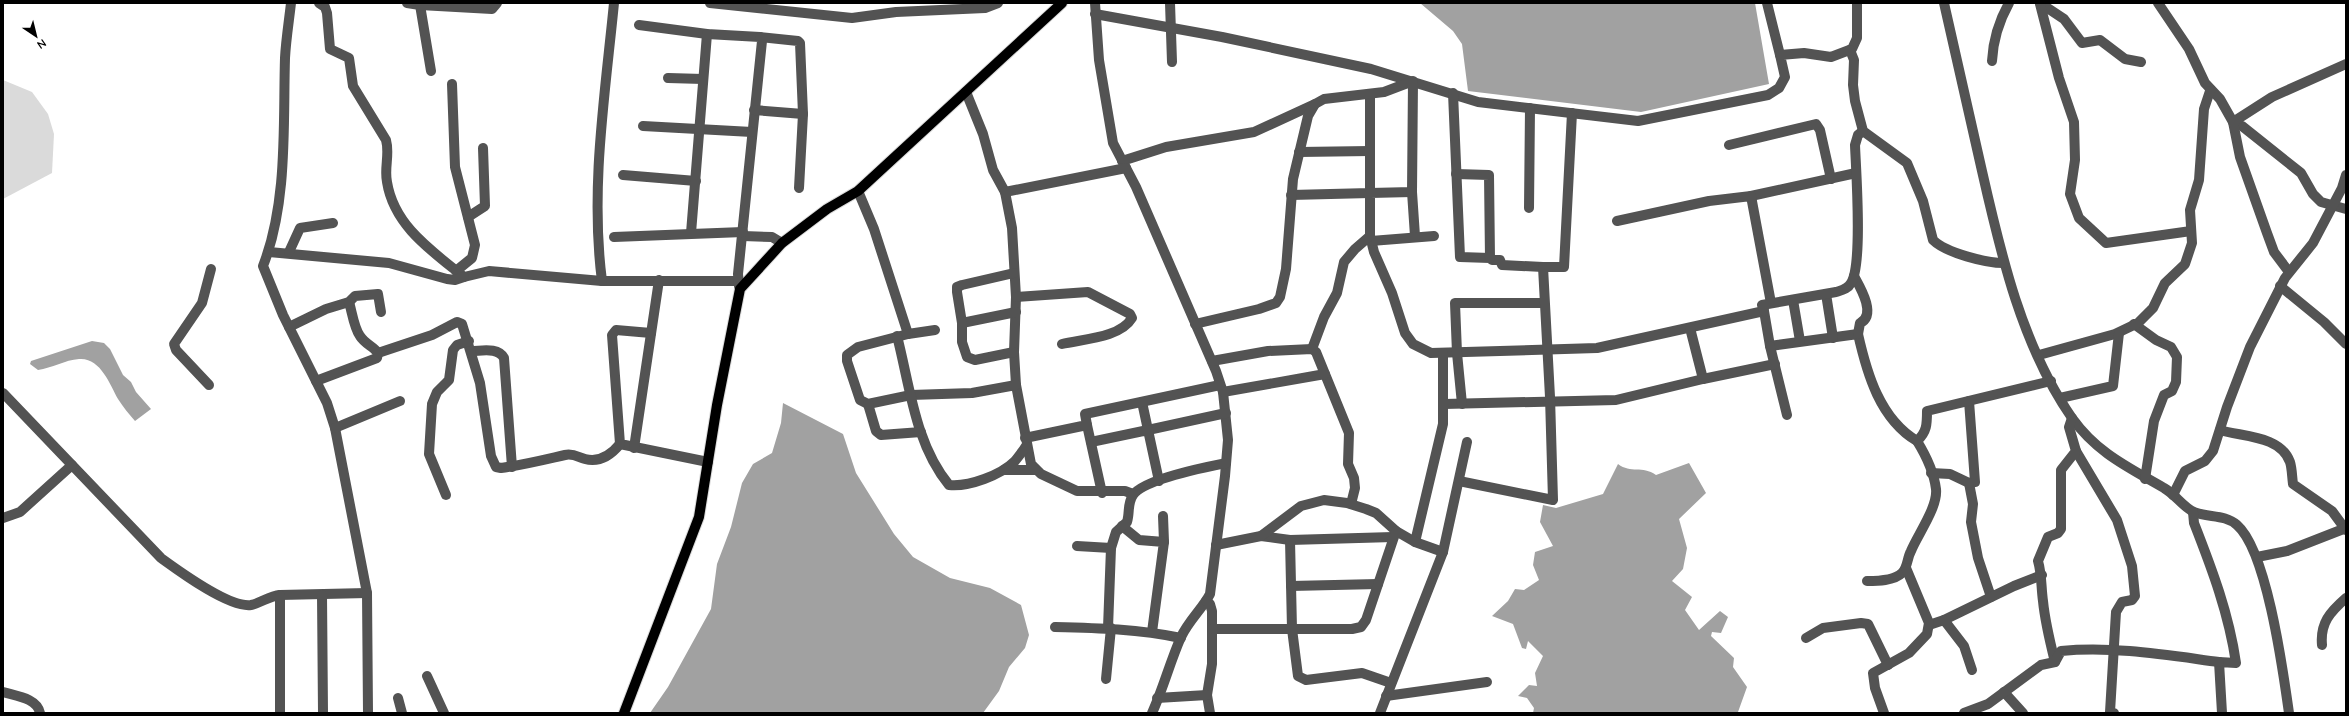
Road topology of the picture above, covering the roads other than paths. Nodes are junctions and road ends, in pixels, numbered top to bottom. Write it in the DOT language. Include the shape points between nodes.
graph roads {
  1 [pos="291,3"];
  2 [pos="407,3"];
  3 [pos="497,3"];
  4 [pos="614,3"];
  5 [pos="710,3"];
  6 [pos="998,3"];
  7 [pos="1062,3"];
  8 [pos="1095,3"];
  9 [pos="1170,3"];
  10 [pos="1767,3"];
  11 [pos="1857,3"];
  12 [pos="1944,3"];
  13 [pos="2009,3"];
  14 [pos="2040,3"];
  15 [pos="2158,3"];
  16 [pos="324,4"];
  17 [pos="420,5"];
  18 [pos="439,5"];
  19 [pos="1095,14"];
  20 [pos="639,25"];
  21 [pos="1170,27"];
  22 [pos="707,34"];
  23 [pos="760,37"];
  24 [pos="1850,50"];
  25 [pos="1780,55"];
  26 [pos="1992,61"];
  27 [pos="1172,62"];
  28 [pos="2141,62"];
  29 [pos="2346,64"];
  30 [pos="430,71"];
  31 [pos="668,78"];
  32 [pos="703,79"];
  33 [pos="1413,81"];
  34 [pos="452,84"];
  35 [pos="2210,91"];
  36 [pos="966,92"];
  37 [pos="1453,93"];
  38 [pos="1370,95"];
  39 [pos="1315,104"];
  40 [pos="1530,108"];
  41 [pos="754,110"];
  42 [pos="1572,113"];
  43 [pos="803,114"];
  44 [pos="2233,122"];
  45 [pos="643,126"];
  46 [pos="699,128"];
  47 [pos="1863,131"];
  48 [pos="752,132"];
  49 [pos="1729,145"];
  50 [pos="483,148"];
  51 [pos="1370,151"];
  52 [pos="1299,152"];
  53 [pos="1124,164"];
  54 [pos="1856,173"];
  55 [pos="1456,174"];
  56 [pos="623,175"];
  57 [pos="2346,175"];
  58 [pos="1831,179"];
  59 [pos="696,181"];
  60 [pos="799,188"];
  61 [pos="858,191"];
  62 [pos="1005,192"];
  63 [pos="1412,192"];
  64 [pos="1370,193"];
  65 [pos="1291,195"];
  66 [pos="1751,196"];
  67 [pos="2331,206"];
  68 [pos="1529,208"];
  69 [pos="2346,209"];
  70 [pos="468,217"];
  71 [pos="1617,221"];
  72 [pos="333,223"];
  73 [pos="2191,231"];
  74 [pos="691,233"];
  75 [pos="743,234"];
  76 [pos="1414,236"];
  77 [pos="1434,236"];
  78 [pos="614,237"];
  79 [pos="1371,238"];
  80 [pos="782,242"];
  81 [pos="269,252"];
  82 [pos="289,252"];
  83 [pos="1490,258"];
  84 [pos="2004,263"];
  85 [pos="1543,267"];
  86 [pos="211,269"];
  87 [pos="2289,272"];
  88 [pos="1014,273"];
  89 [pos="460,274"];
  90 [pos="1854,276"];
  91 [pos="659,280"];
  92 [pos="602,281"];
  93 [pos="739,285"];
  94 [pos="2280,286"];
  95 [pos="1826,294"];
  96 [pos="1016,297"];
  97 [pos="1793,300"];
  98 [pos="349,302"];
  99 [pos="1544,303"];
  100 [pos="1771,303"];
  101 [pos="1764,311"];
  102 [pos="381,312"];
  103 [pos="1016,312"];
  104 [pos="962,323"];
  105 [pos="1195,324"];
  106 [pos="2134,324"];
  107 [pos="289,327"];
  108 [pos="1690,328"];
  109 [pos="935,330"];
  110 [pos="651,333"];
  111 [pos="2119,333"];
  112 [pos="908,334"];
  113 [pos="1858,334"];
  114 [pos="897,336"];
  115 [pos="1833,338"];
  116 [pos="1800,341"];
  117 [pos="1062,344"];
  118 [pos="2346,344"];
  119 [pos="470,346"];
  120 [pos="1770,346"];
  121 [pos="1312,349"];
  122 [pos="1547,350"];
  123 [pos="1014,352"];
  124 [pos="378,353"];
  125 [pos="1443,353"];
  126 [pos="1457,353"];
  127 [pos="2039,354"];
  128 [pos="1212,361"];
  129 [pos="1775,364"];
  130 [pos="1325,374"];
  131 [pos="1703,379"];
  132 [pos="316,381"];
  133 [pos="2051,381"];
  134 [pos="210,385"];
  135 [pos="1016,385"];
  136 [pos="1221,388"];
  137 [pos="3,393"];
  138 [pos="911,395"];
  139 [pos="2060,398"];
  140 [pos="400,401"];
  141 [pos="1550,401"];
  142 [pos="1969,401"];
  143 [pos="1142,402"];
  144 [pos="868,404"];
  145 [pos="1444,404"];
  146 [pos="1462,404"];
  147 [pos="1226,413"];
  148 [pos="1787,415"];
  149 [pos="2072,418"];
  150 [pos="1087,425"];
  151 [pos="335,428"];
  152 [pos="1148,430"];
  153 [pos="2220,430"];
  154 [pos="921,432"];
  155 [pos="1917,441"];
  156 [pos="1026,442"];
  157 [pos="1091,442"];
  158 [pos="1467,442"];
  159 [pos="620,444"];
  160 [pos="634,448"];
  161 [pos="2076,451"];
  162 [pos="708,462"];
  163 [pos="1226,463"];
  164 [pos="72,465"];
  165 [pos="512,467"];
  166 [pos="1002,470"];
  167 [pos="1035,470"];
  168 [pos="1931,472"];
  169 [pos="2145,479"];
  170 [pos="1159,481"];
  171 [pos="1459,481"];
  172 [pos="1969,483"];
  173 [pos="1102,493"];
  174 [pos="1133,494"];
  175 [pos="446,495"];
  176 [pos="2173,495"];
  177 [pos="1350,504"];
  178 [pos="2193,512"];
  179 [pos="1163,516"];
  180 [pos="3,518"];
  181 [pos="1122,526"];
  182 [pos="2346,529"];
  183 [pos="1394,534"];
  184 [pos="1261,536"];
  185 [pos="1290,540"];
  186 [pos="1164,542"];
  187 [pos="1415,542"];
  188 [pos="1216,545"];
  189 [pos="1077,546"];
  190 [pos="1112,548"];
  191 [pos="1443,552"];
  192 [pos="2257,557"];
  193 [pos="1906,568"];
  194 [pos="2042,575"];
  195 [pos="1867,581"];
  196 [pos="1378,584"];
  197 [pos="1291,586"];
  198 [pos="367,593"];
  199 [pos="280,595"];
  200 [pos="322,595"];
  201 [pos="1991,597"];
  202 [pos="2346,598"];
  203 [pos="1206,601"];
  204 [pos="1944,620"];
  205 [pos="1929,625"];
  206 [pos="1055,627"];
  207 [pos="1110,628"];
  208 [pos="1212,629"];
  209 [pos="1292,629"];
  210 [pos="1152,632"];
  211 [pos="1181,638"];
  212 [pos="1806,638"];
  213 [pos="2322,645"];
  214 [pos="2114,650"];
  215 [pos="2055,662"];
  216 [pos="2219,662"];
  217 [pos="1888,665"];
  218 [pos="1972,670"];
  219 [pos="427,676"];
  220 [pos="1106,679"];
  221 [pos="1487,682"];
  222 [pos="1391,683"];
  223 [pos="3,692"];
  224 [pos="2004,692"];
  225 [pos="1207,695"];
  226 [pos="1386,696"];
  227 [pos="398,698"];
  228 [pos="1157,698"];
  229 [pos="40,713"];
  230 [pos="280,713"];
  231 [pos="322,713"];
  232 [pos="368,713"];
  233 [pos="402,713"];
  234 [pos="444,713"];
  235 [pos="624,713"];
  236 [pos="1152,713"];
  237 [pos="1210,713"];
  238 [pos="1380,713"];
  239 [pos="1884,713"];
  240 [pos="1964,713"];
  241 [pos="2022,713"];
  242 [pos="2114,713"];
  243 [pos="2222,713"];
  244 [pos="2289,713"];
  1 -- 81 [label="street" via="285,57 284,150"];
  2 -- 17 [label="street"];
  3 -- 18 [label="street" via="492,9"];
  4 -- 92 [label="street" via="597,198 598,251"];
  5 -- 6 [label="street" via="852,18 896,12 985,8"];
  7 -- 36 [label="main road"];
  8 -- 19 [label="street"];
  9 -- 21 [label="street"];
  10 -- 25 [label="street"];
  11 -- 24 [label="street" via="1857,38"];
  12 -- 84 [label="street"];
  13 -- 26 [label="street" via="2002,15 1995,38"];
  14 -- 28 [label="street" via="2064,19 2082,42 2100,40 2125,59"];
  14 -- 73 [label="street" via="2059,78 2074,122 2075,160 2070,194 2079,218 2106,243"];
  15 -- 35 [label="street" via="2189,49"];
  16 -- 89 [label="street" via="330,49 349,58 353,86 386,140 386,182 404,224 416,239"];
  17 -- 18 [label="street"];
  17 -- 30 [label="street"];
  19 -- 21 [label="street"];
  19 -- 53 [label="street" via="1099,60 1113,143"];
  20 -- 22 [label="street"];
  21 -- 27 [label="street"];
  21 -- 33 [label="street" via="1364,67"];
  22 -- 23 [label="street"];
  22 -- 32 [label="street"];
  23 -- 41 [label="street" via="762,41"];
  23 -- 43 [label="street" via="800,43"];
  24 -- 25 [label="street" via="1831,57 1804,52"];
  24 -- 47 [label="street" via="1854,60 1855,101"];
  25 -- 42 [label="street" via="1785,77 1779,88 1768,95 1638,121"];
  29 -- 44 [label="street" via="2272,98"];
  31 -- 32 [label="street"];
  32 -- 46 [label="street"];
  33 -- 37 [label="street"];
  33 -- 38 [label="street"];
  33 -- 63 [label="street"];
  34 -- 70 [label="street" via="454,168"];
  35 -- 44 [label="street" via="2220,99"];
  35 -- 73 [label="street" via="2204,109 2199,180 2190,210"];
  36 -- 61 [label="main road"];
  36 -- 62 [label="street" via="983,134 993,170"];
  37 -- 40 [label="street" via="1478,102"];
  37 -- 55 [label="street"];
  38 -- 39 [label="street" via="1324,99"];
  38 -- 51 [label="street"];
  39 -- 52 [label="street" via="1308,116"];
  39 -- 53 [label="street" via="1254,132 1166,147"];
  40 -- 42 [label="street"];
  40 -- 68 [label="street"];
  41 -- 43 [label="street"];
  41 -- 48 [label="street"];
  42 -- 85 [label="street" via="1564,267"];
  43 -- 60 [label="street"];
  44 -- 67 [label="street" via="2242,126 2301,173 2313,194 2321,202"];
  44 -- 87 [label="street" via="2240,157 2269,240 2274,252"];
  45 -- 46 [label="street"];
  46 -- 48 [label="street"];
  46 -- 59 [label="street"];
  47 -- 54 [label="street" via="1858,135 1855,145"];
  47 -- 84 [label="street" via="1907,163 1923,201 1931,235 1937,244 1985,261"];
  48 -- 75 [label="street"];
  49 -- 58 [label="street" via="1816,124 1820,130"];
  50 -- 70 [label="street" via="484,206"];
  51 -- 52 [label="street"];
  51 -- 64 [label="street"];
  52 -- 65 [label="street"];
  53 -- 62 [label="street"];
  53 -- 105 [label="street"];
  54 -- 58 [label="street"];
  54 -- 90 [label="street" via="1857,242"];
  55 -- 83 [label="street" via="1460,257"];
  55 -- 83 [label="street" via="1489,175"];
  56 -- 59 [label="street"];
  57 -- 67 [label="street" via="2342,188"];
  58 -- 66 [label="street"];
  59 -- 74 [label="street"];
  61 -- 80 [label="main road" via="827,209"];
  61 -- 112 [label="street" via="874,229"];
  62 -- 88 [label="street" via="1012,228"];
  63 -- 64 [label="street"];
  63 -- 76 [label="street"];
  64 -- 65 [label="street"];
  64 -- 79 [label="street"];
  65 -- 105 [label="street" via="1286,269 1276,303"];
  66 -- 71 [label="street" via="1709,201"];
  66 -- 100 [label="street"];
  67 -- 69 [label="street"];
  67 -- 87 [label="street" via="2313,243"];
  70 -- 89 [label="street" via="475,252"];
  72 -- 82 [label="street" via="300,228"];
  73 -- 106 [label="street" via="2192,243 2185,264 2165,283 2154,308"];
  74 -- 75 [label="street"];
  74 -- 78 [label="street"];
  75 -- 80 [label="street" via="772,237"];
  75 -- 93 [label="street"];
  76 -- 77 [label="street"];
  76 -- 79 [label="street"];
  79 -- 121 [label="street" via="1355,249 1344,262 1337,293"];
  79 -- 125 [label="street" via="1405,332 1413,344 1431,352"];
  80 -- 93 [label="main road"];
  81 -- 82 [label="street"];
  81 -- 107 [label="street" via="263,266"];
  82 -- 89 [label="street" via="389,264 447,279 455,280"];
  83 -- 85 [label="street" via="1500,260 1502,265"];
  84 -- 127 [label="street" via="2015,301"];
  85 -- 99 [label="street"];
  86 -- 134 [label="street" via="202,303 174,344 176,350"];
  87 -- 94 [label="street"];
  88 -- 96 [label="street"];
  88 -- 104 [label="street" via="958,288"];
  89 -- 92 [label="street" via="497,271"];
  90 -- 95 [label="street" via="1845,290"];
  90 -- 113 [label="street" via="1867,307 1867,316 1860,323"];
  91 -- 92 [label="street"];
  91 -- 93 [label="street"];
  91 -- 110 [label="street"];
  93 -- 162 [label="main road"];
  94 -- 118 [label="street" via="2324,322"];
  94 -- 153 [label="street" via="2250,347"];
  95 -- 97 [label="street"];
  95 -- 115 [label="street"];
  96 -- 103 [label="street"];
  96 -- 117 [label="street" via="1088,292 1130,314 1132,318 1116,332"];
  97 -- 100 [label="street"];
  97 -- 116 [label="street"];
  98 -- 102 [label="street" via="355,296 378,294"];
  98 -- 107 [label="street" via="326,309"];
  98 -- 124 [label="street" via="359,335"];
  99 -- 122 [label="street"];
  99 -- 126 [label="street" via="1455,304"];
  100 -- 101 [label="street" via="1762,305"];
  101 -- 108 [label="street"];
  101 -- 120 [label="street"];
  103 -- 104 [label="street"];
  103 -- 123 [label="street"];
  104 -- 123 [label="street" via="963,348 971,360"];
  105 -- 128 [label="street"];
  106 -- 111 [label="street"];
  106 -- 169 [label="street" via="2171,347 2177,357 2174,386 2164,395 2154,421"];
  107 -- 132 [label="street"];
  108 -- 122 [label="street" via="1597,348"];
  108 -- 131 [label="street"];
  109 -- 112 [label="street"];
  110 -- 159 [label="street" via="616,330 612,335"];
  110 -- 160 [label="street"];
  111 -- 127 [label="street"];
  111 -- 139 [label="street" via="2113,386"];
  112 -- 114 [label="street"];
  113 -- 115 [label="street"];
  113 -- 155 [label="street" via="1879,399 1898,428"];
  114 -- 138 [label="street"];
  114 -- 144 [label="street" via="858,347 847,355 860,400"];
  115 -- 116 [label="street"];
  116 -- 120 [label="street"];
  119 -- 124 [label="street" via="465,329 457,322 432,335"];
  119 -- 165 [label="street" via="480,383 493,463 501,468"];
  119 -- 165 [label="street" via="495,351 504,358"];
  119 -- 175 [label="street" via="457,345 453,350 449,380 437,392 432,404 429,454"];
  120 -- 129 [label="street"];
  121 -- 128 [label="street" via="1268,351"];
  121 -- 130 [label="street" via="1319,357"];
  122 -- 126 [label="street"];
  122 -- 141 [label="street"];
  123 -- 135 [label="street"];
  124 -- 132 [label="street" via="373,360"];
  125 -- 126 [label="street"];
  125 -- 145 [label="street"];
  126 -- 146 [label="street"];
  127 -- 133 [label="street"];
  128 -- 136 [label="street"];
  129 -- 131 [label="street"];
  129 -- 148 [label="street"];
  130 -- 136 [label="street"];
  130 -- 177 [label="street" via="1349,433 1348,464 1355,488"];
  131 -- 141 [label="street" via="1616,400"];
  132 -- 151 [label="street"];
  133 -- 139 [label="street"];
  133 -- 142 [label="street"];
  135 -- 138 [label="street" via="972,393"];
  135 -- 156 [label="street"];
  136 -- 143 [label="street"];
  136 -- 147 [label="street"];
  137 -- 164 [label="street"];
  138 -- 144 [label="street"];
  138 -- 154 [label="street"];
  139 -- 149 [label="street"];
  140 -- 151 [label="street"];
  141 -- 146 [label="street"];
  141 -- 171 [label="street" via="1553,500"];
  142 -- 155 [label="street" via="1943,405 1927,411 1927,426 1923,436"];
  142 -- 172 [label="street" via="1975,482"];
  143 -- 150 [label="street" via="1085,414"];
  143 -- 152 [label="street"];
  144 -- 154 [label="street" via="876,431 881,435"];
  145 -- 146 [label="street"];
  145 -- 187 [label="street" via="1443,424"];
  147 -- 152 [label="street"];
  147 -- 163 [label="street"];
  149 -- 161 [label="street" via="2068,427"];
  149 -- 169 [label="street" via="2086,436 2106,454"];
  150 -- 156 [label="street"];
  150 -- 157 [label="street"];
  151 -- 198 [label="street"];
  152 -- 157 [label="street"];
  152 -- 170 [label="street"];
  153 -- 176 [label="street" via="2213,451 2205,461 2185,471"];
  153 -- 182 [label="street" via="2266,440 2282,449 2290,462 2293,484 2332,511"];
  154 -- 166 [label="street" via="940,474 949,485 963,486 978,482"];
  155 -- 168 [label="street"];
  156 -- 166 [label="street" via="1015,462"];
  156 -- 167 [label="street" via="1030,464"];
  157 -- 173 [label="street"];
  158 -- 171 [label="street"];
  159 -- 160 [label="street"];
  159 -- 165 [label="street" via="606,458 592,460 566,455"];
  160 -- 162 [label="street"];
  161 -- 194 [label="street" via="2061,470 2061,529 2048,537 2042,548 2038,562"];
  161 -- 214 [label="street" via="2117,520 2132,566 2135,596 2118,606"];
  162 -- 235 [label="main road" via="699,517"];
  163 -- 170 [label="street" via="1185,471"];
  163 -- 188 [label="street"];
  164 -- 180 [label="street" via="20,512"];
  164 -- 199 [label="street" via="161,558 190,578 234,604 251,605 269,596"];
  166 -- 167 [label="street"];
  167 -- 173 [label="street" via="1077,491"];
  168 -- 172 [label="street" via="1950,474"];
  168 -- 193 [label="street" via="1936,489 1935,502 1910,551"];
  169 -- 176 [label="street"];
  170 -- 174 [label="street"];
  171 -- 191 [label="street"];
  172 -- 201 [label="street" via="1973,504 1971,522 1976,550"];
  173 -- 174 [label="street" via="1125,491"];
  174 -- 181 [label="street" via="1128,504 1127,522"];
  176 -- 178 [label="street"];
  177 -- 183 [label="street" via="1376,513"];
  177 -- 184 [label="street" via="1324,500 1310,502 1293,511"];
  178 -- 192 [label="street" via="2229,519 2237,524 2245,533"];
  178 -- 216 [label="street" via="2194,523 2228,618 2236,663"];
  179 -- 186 [label="street"];
  181 -- 186 [label="street" via="1139,540"];
  181 -- 190 [label="street" via="1116,532"];
  182 -- 192 [label="street" via="2287,550"];
  183 -- 185 [label="street"];
  183 -- 187 [label="street"];
  183 -- 196 [label="street"];
  184 -- 185 [label="street"];
  184 -- 188 [label="street"];
  185 -- 197 [label="street"];
  186 -- 210 [label="street"];
  187 -- 191 [label="street"];
  188 -- 203 [label="street"];
  189 -- 190 [label="street"];
  190 -- 207 [label="street"];
  191 -- 222 [label="street"];
  192 -- 244 [label="street" via="2276,634"];
  193 -- 195 [label="street" via="1894,577"];
  193 -- 205 [label="street"];
  194 -- 201 [label="street"];
  194 -- 215 [label="street" via="2044,614"];
  196 -- 197 [label="street"];
  196 -- 209 [label="street" via="1366,620 1361,627"];
  197 -- 209 [label="street"];
  198 -- 200 [label="street"];
  198 -- 232 [label="street"];
  199 -- 200 [label="street"];
  199 -- 230 [label="street"];
  200 -- 231 [label="street"];
  201 -- 204 [label="street"];
  202 -- 213 [label="street" via="2328,616 2323,625"];
  203 -- 208 [label="street" via="1212,611"];
  203 -- 211 [label="street" via="1191,619"];
  204 -- 205 [label="street"];
  204 -- 218 [label="street" via="1964,646"];
  205 -- 217 [label="street" via="1927,634 1914,649"];
  206 -- 207 [label="street"];
  207 -- 210 [label="street"];
  207 -- 220 [label="street"];
  208 -- 209 [label="street"];
  208 -- 225 [label="street" via="1212,664"];
  209 -- 222 [label="street" via="1296,669 1302,680 1362,673"];
  210 -- 211 [label="street"];
  211 -- 228 [label="street"];
  212 -- 217 [label="street" via="1823,628 1868,624"];
  214 -- 215 [label="street" via="2061,651"];
  214 -- 216 [label="street"];
  214 -- 242 [label="street" via="2110,712"];
  215 -- 224 [label="street" via="2041,665"];
  216 -- 243 [label="street"];
  217 -- 239 [label="street" via="1873,673"];
  219 -- 234 [label="street"];
  221 -- 226 [label="street"];
  222 -- 226 [label="street"];
  223 -- 229 [label="street" via="33,702 38,706"];
  224 -- 240 [label="street" via="1988,704"];
  224 -- 241 [label="street"];
  225 -- 228 [label="street"];
  225 -- 237 [label="street"];
  226 -- 238 [label="street"];
  227 -- 233 [label="street"];
  228 -- 236 [label="street"];
}
